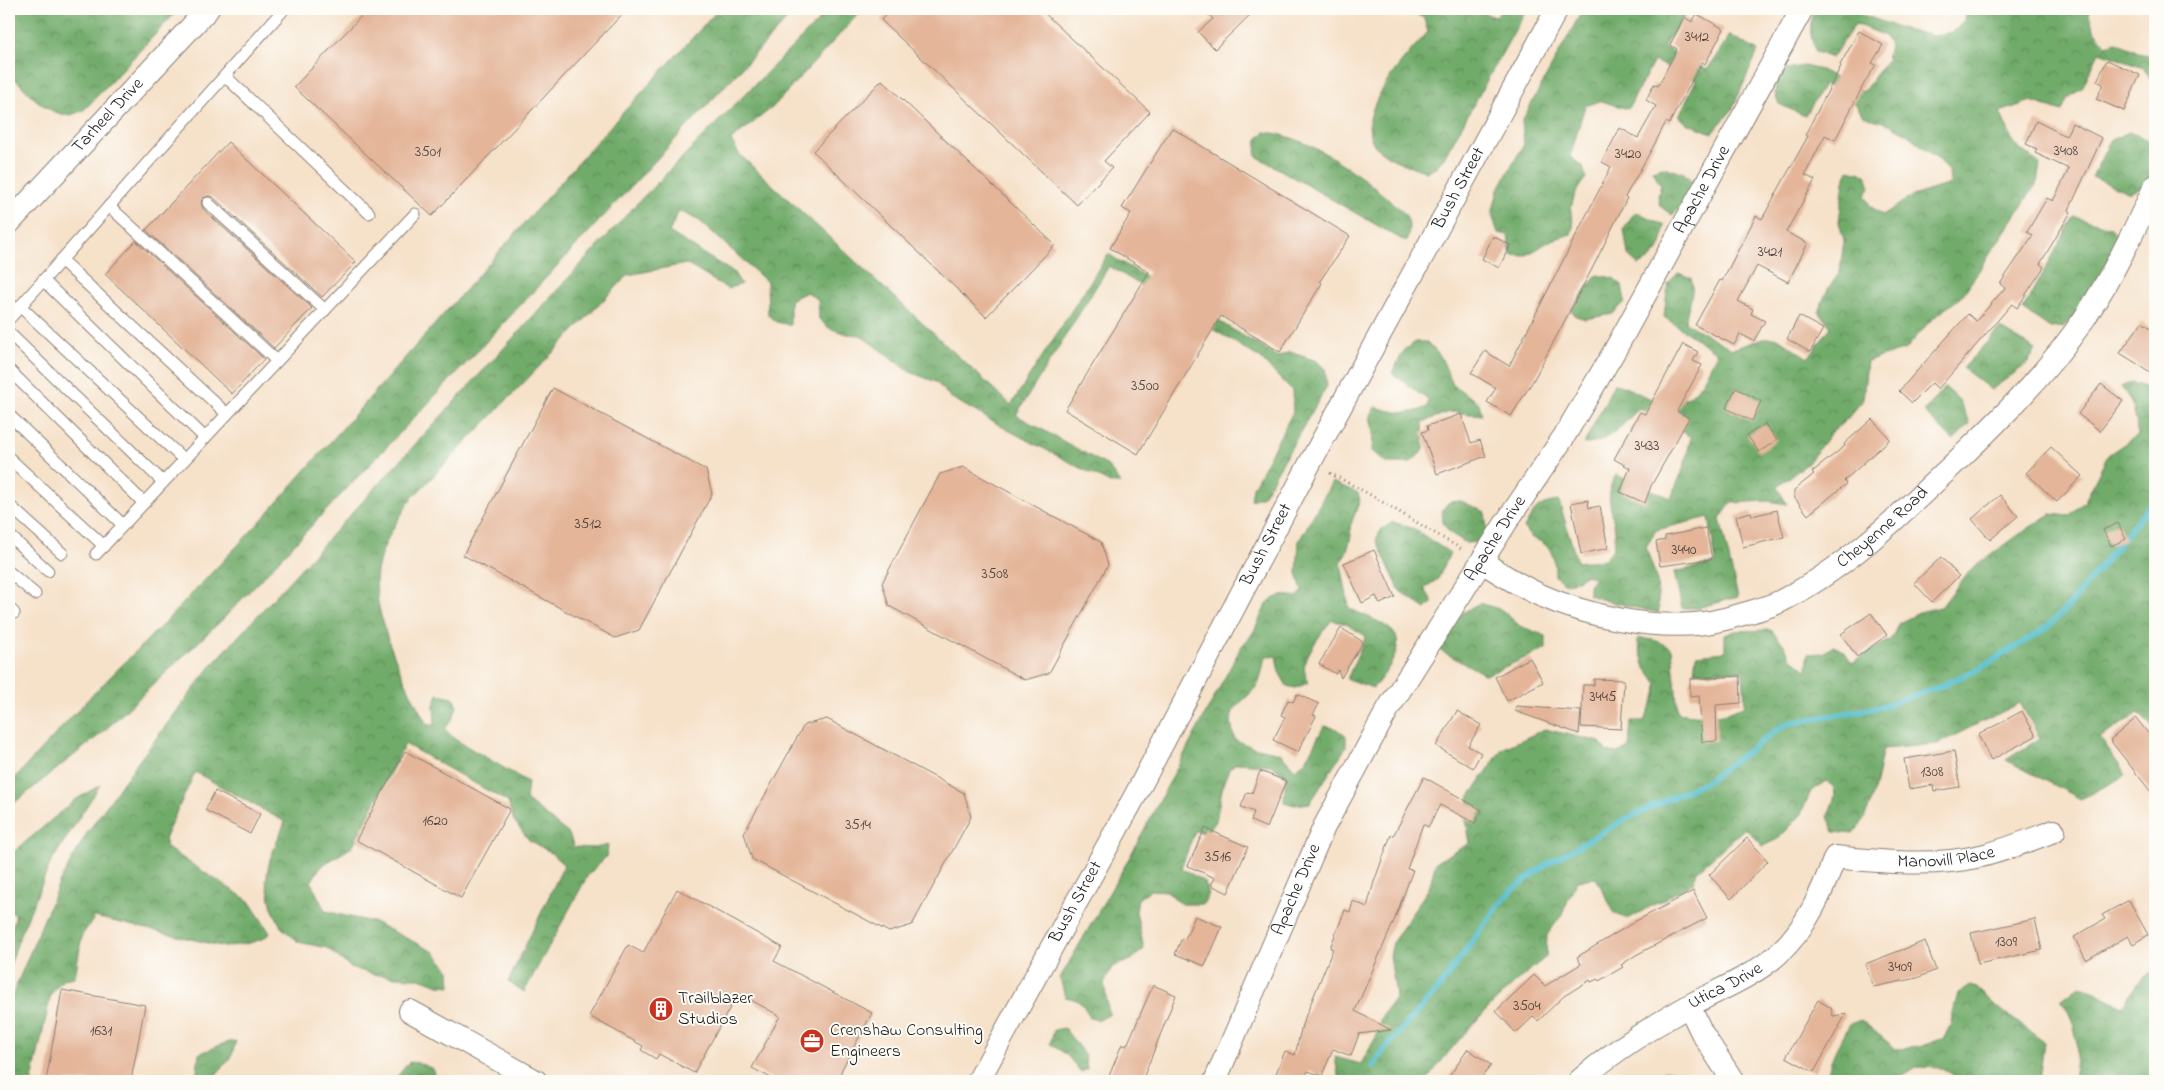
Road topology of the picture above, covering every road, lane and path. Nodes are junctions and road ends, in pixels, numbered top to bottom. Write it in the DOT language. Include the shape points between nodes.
graph roads {
  1 [pos="208,9"];
  2 [pos="284,9"];
  3 [pos="1557,9"];
  4 [pos="1802,9"];
  5 [pos="224,76"];
  6 [pos="2155,186"];
  7 [pos="208,203"];
  8 [pos="109,206"];
  9 [pos="369,213"];
  10 [pos="415,214"];
  11 [pos="9,223"];
  12 [pos="61,260"];
  13 [pos="43,280"];
  14 [pos="20,306"];
  15 [pos="325,310"];
  16 [pos="9,319"];
  17 [pos="9,333"];
  18 [pos="277,361"];
  19 [pos="9,370"];
  20 [pos="227,414"];
  21 [pos="9,415"];
  22 [pos="205,438"];
  23 [pos="9,458"];
  24 [pos="184,460"];
  25 [pos="1310,463"];
  26 [pos="163,482"];
  27 [pos="144,503"];
  28 [pos="9,505"];
  29 [pos="123,525"];
  30 [pos="9,535"];
  31 [pos="62,553"];
  32 [pos="1482,562"];
  33 [pos="9,572"];
  34 [pos="48,572"];
  35 [pos="34,594"];
  36 [pos="2054,830"];
  37 [pos="1835,857"];
  38 [pos="1689,1006"];
  39 [pos="410,1011"];
  40 [pos="536,1081"];
  41 [pos="978,1081"];
  42 [pos="1215,1081"];
  43 [pos="1579,1081"];
  44 [pos="1733,1081"];
  1 -- 11 [label="street, Tarheel Drive"];
  2 -- 5 [label="lane"];
  3 -- 25 [label="street, Bush Street"];
  4 -- 32 [label="street, Apache Drive" via="1615,350 1563,438"];
  5 -- 8 [label="lane"];
  5 -- 9 [label="lane"];
  6 -- 32 [label="street, Cheyenne Road" via="2128,245 2084,318 2047,367 1975,445 1887,526 1804,589 1778,603 1705,623 1639,622 1577,609 1540,596"];
  7 -- 15 [label="lane"];
  8 -- 12 [label="lane"];
  8 -- 18 [label="lane"];
  10 -- 15 [label="lane"];
  12 -- 13 [label="lane"];
  12 -- 20 [label="lane"];
  13 -- 14 [label="lane"];
  13 -- 22 [label="lane"];
  14 -- 16 [label="lane"];
  14 -- 24 [label="lane"];
  15 -- 18 [label="lane"];
  17 -- 26 [label="lane"];
  18 -- 20 [label="lane"];
  19 -- 27 [label="lane"];
  20 -- 22 [label="lane"];
  21 -- 29 [label="lane"];
  22 -- 24 [label="lane"];
  23 -- 29 [label="lane" via="100,550"];
  24 -- 26 [label="lane"];
  25 -- 32 [label="path" via="1369,494"];
  25 -- 41 [label="street, Bush Street" via="1135,796"];
  26 -- 27 [label="lane"];
  27 -- 29 [label="lane"];
  28 -- 31 [label="lane"];
  30 -- 34 [label="lane"];
  32 -- 42 [label="street, Apache Drive" via="1380,723 1324,827"];
  33 -- 35 [label="lane"];
  36 -- 37 [label="street, Manovill Place" via="1990,853 1958,860 1900,862"];
  37 -- 38 [label="street, Utica Drive" via="1815,905 1778,954"];
  38 -- 43 [label="street, Utica Drive" via="1619,1048"];
  38 -- 44 [label="street" via="1702,1034"];
  39 -- 40 [label="street"];
}
